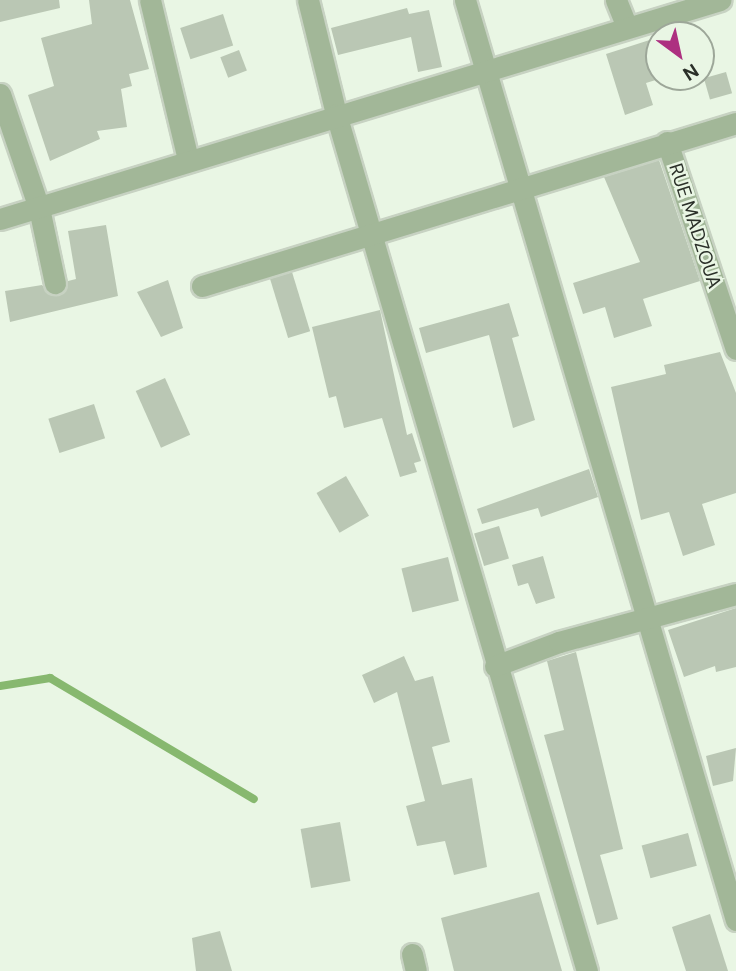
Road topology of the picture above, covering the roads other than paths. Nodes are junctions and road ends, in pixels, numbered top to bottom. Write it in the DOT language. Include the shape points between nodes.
graph roads {
  1 [pos="150,0"];
  2 [pos="308,0"];
  3 [pos="465,0"];
  4 [pos="617,0"];
  5 [pos="720,0"];
  6 [pos="627,27"];
  7 [pos="486,73"];
  8 [pos="0,94"];
  9 [pos="336,114"];
  10 [pos="736,122"];
  11 [pos="667,142"];
  12 [pos="188,160"];
  13 [pos="521,187"];
  14 [pos="39,208"];
  15 [pos="0,219"];
  16 [pos="372,234"];
  17 [pos="55,283"];
  18 [pos="202,286"];
  19 [pos="736,349"];
  20 [pos="736,594"];
  21 [pos="645,620"];
  22 [pos="495,666"];
  23 [pos="736,920"];
  24 [pos="587,971"];
  1 -- 12 [label="street"];
  2 -- 9 [label="street"];
  3 -- 7 [label="street"];
  4 -- 6 [label="street"];
  5 -- 6 [label="street"];
  6 -- 7 [label="street"];
  7 -- 9 [label="street"];
  7 -- 13 [label="street"];
  8 -- 14 [label="street"];
  9 -- 12 [label="street"];
  9 -- 16 [label="street"];
  10 -- 11 [label="street"];
  11 -- 13 [label="street"];
  11 -- 19 [label="street, RUE MADZOUA"];
  12 -- 14 [label="street"];
  13 -- 16 [label="street"];
  13 -- 21 [label="street"];
  14 -- 15 [label="street"];
  14 -- 17 [label="street"];
  16 -- 18 [label="street"];
  16 -- 22 [label="street"];
  20 -- 21 [label="street"];
  21 -- 22 [label="street"];
  21 -- 23 [label="street"];
  22 -- 24 [label="street"];
}
